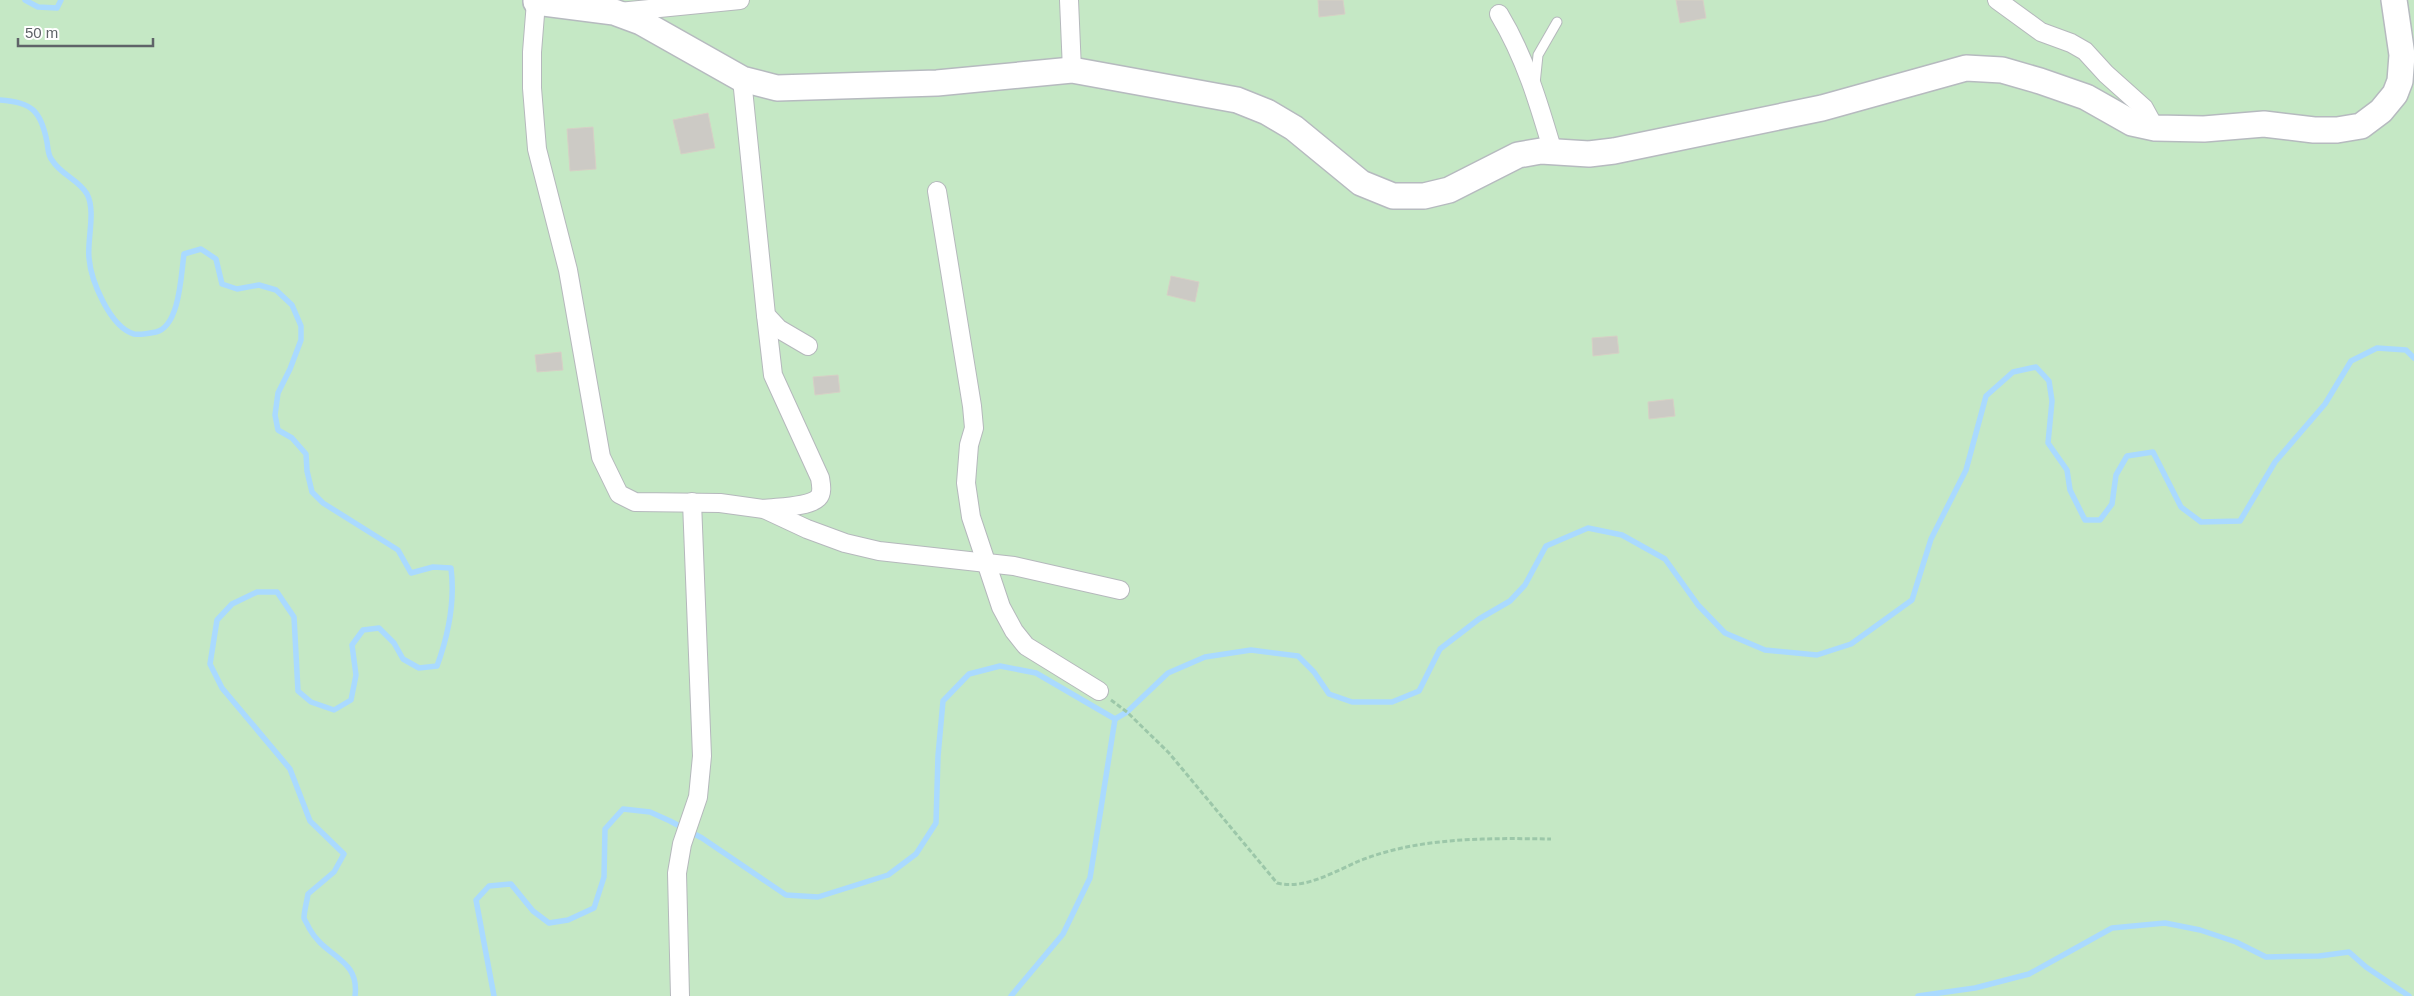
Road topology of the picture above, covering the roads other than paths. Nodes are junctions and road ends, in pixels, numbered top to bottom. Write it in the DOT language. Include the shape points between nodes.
graph roads {
  1 [pos="740,0"];
  2 [pos="1069,0"];
  3 [pos="1997,0"];
  4 [pos="2394,0"];
  5 [pos="536,1"];
  6 [pos="614,12"];
  7 [pos="1499,14"];
  8 [pos="1557,22"];
  9 [pos="1072,70"];
  10 [pos="742,78"];
  11 [pos="1534,92"];
  12 [pos="2155,128"];
  13 [pos="1553,152"];
  14 [pos="937,192"];
  15 [pos="766,315"];
  16 [pos="808,346"];
  17 [pos="692,502"];
  18 [pos="764,509"];
  19 [pos="986,563"];
  20 [pos="1120,590"];
  21 [pos="1099,691"];
  22 [pos="680,996"];
  1 -- 6 [label="street"];
  2 -- 9 [label="street"];
  3 -- 12 [label="street" via="2040,32 2085,51 2144,108"];
  4 -- 12 [label="street" via="2402,55 2400,81 2395,94 2381,111 2361,126 2337,130 2264,124 2204,129"];
  5 -- 6 [label="street"];
  5 -- 17 [label="street" via="532,88 537,149 568,270 601,458 619,494 635,502"];
  6 -- 10 [label="street" via="641,22"];
  7 -- 11 [label="street" via="1516,43"];
  8 -- 11 [label="lane" via="1538,55"];
  9 -- 10 [label="street" via="937,83 822,88 777,88"];
  9 -- 13 [label="street" via="1245,103 1294,128 1361,182 1393,196 1424,196 1449,190 1518,155"];
  10 -- 15 [label="street"];
  11 -- 13 [label="street"];
  12 -- 13 [label="street" via="2132,123 2086,97 2040,81 2002,70 1966,68 1822,108 1662,141 1589,154"];
  14 -- 19 [label="street" via="972,406 974,428 969,445 966,484 971,517"];
  15 -- 16 [label="street" via="778,329"];
  15 -- 18 [label="street" via="773,375 820,478 821,492 819,498 809,504"];
  17 -- 18 [label="street"];
  17 -- 22 [label="street" via="702,756 698,797 682,844 677,873"];
  18 -- 19 [label="street" via="845,543 880,551"];
  19 -- 20 [label="street" via="1014,566"];
  19 -- 21 [label="street" via="1001,607 1014,632 1026,646"];
}
